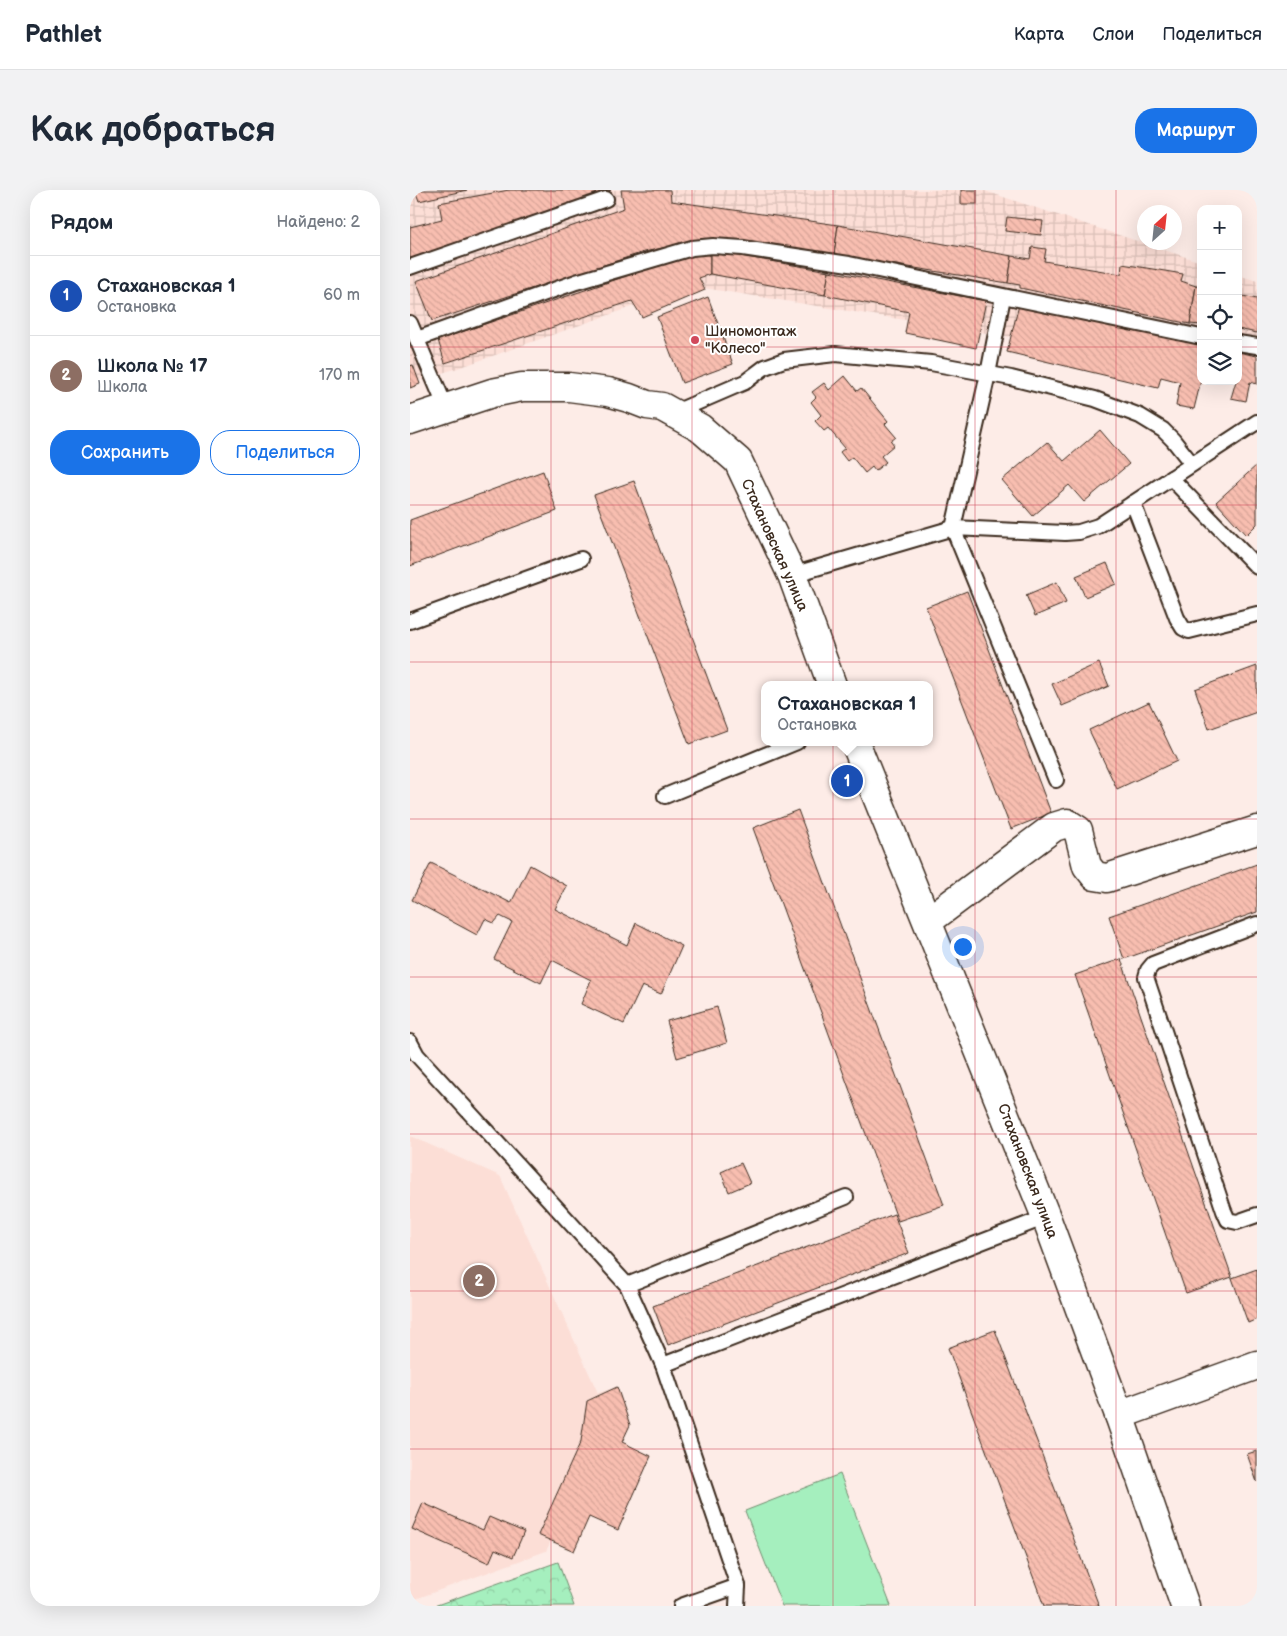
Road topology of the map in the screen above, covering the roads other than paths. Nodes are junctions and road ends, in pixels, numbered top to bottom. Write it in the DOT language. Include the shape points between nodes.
graph roads {
  1 [pos="606,199"];
  2 [pos="410,267"];
  3 [pos="1003,297"];
  4 [pos="410,323"];
  5 [pos="1197,336"];
  6 [pos="417,339"];
  7 [pos="1242,344"];
  8 [pos="1257,346"];
  9 [pos="988,374"];
  10 [pos="446,408"];
  11 [pos="673,413"];
  12 [pos="410,420"];
  13 [pos="1257,422"];
  14 [pos="1192,464"];
  15 [pos="1171,478"];
  16 [pos="1133,503"];
  17 [pos="953,528"];
  18 [pos="582,559"];
  19 [pos="1257,568"];
  20 [pos="792,575"];
  21 [pos="1257,614"];
  22 [pos="410,621"];
  23 [pos="831,681"];
  24 [pos="787,746"];
  25 [pos="857,746"];
  26 [pos="1056,780"];
  27 [pos="665,796"];
  28 [pos="1257,830"];
  29 [pos="928,921"];
  30 [pos="1257,924"];
  31 [pos="410,1042"];
  32 [pos="846,1197"];
  33 [pos="1257,1215"];
  34 [pos="1046,1217"];
  35 [pos="627,1285"];
  36 [pos="663,1365"];
  37 [pos="1256,1366"];
  38 [pos="1118,1415"];
  39 [pos="738,1586"];
  40 [pos="681,1606"];
  41 [pos="737,1606"];
  42 [pos="1185,1606"];
  1 -- 2 [label="lane"];
  3 -- 5 [label="lane"];
  3 -- 6 [label="lane" via="849,264 713,246 692,248 576,282"];
  3 -- 9 [label="lane"];
  4 -- 6 [label="lane"];
  6 -- 10 [label="lane"];
  7 -- 8 [label="lane"];
  9 -- 11 [label="lane" via="931,363 835,354 805,356 765,367 745,382"];
  9 -- 14 [label="lane" via="1095,399 1140,416 1163,430"];
  9 -- 17 [label="lane"];
  10 -- 11 [label="street" via="492,392 522,387 569,387 608,392"];
  10 -- 12 [label="street"];
  11 -- 20 [label="street, Стахановская улица" via="700,428 738,461"];
  13 -- 14 [label="lane"];
  14 -- 15 [label="lane"];
  15 -- 16 [label="lane"];
  15 -- 19 [label="lane"];
  16 -- 17 [label="lane" via="1098,526 1080,532"];
  16 -- 21 [label="lane" via="1183,628 1189,631"];
  17 -- 20 [label="lane"];
  17 -- 26 [label="lane"];
  18 -- 22 [label="lane"];
  20 -- 23 [label="street, Стахановская улица"];
  24 -- 27 [label="lane"];
  25 -- 29 [label="street, Стахановская улица"];
  28 -- 29 [label="street" via="1107,878 1095,876 1087,866 1078,830 1067,823 1054,827"];
  29 -- 34 [label="street, Стахановская улица"];
  30 -- 33 [label="lane" via="1153,964 1146,977 1224,1212 1228,1220 1237,1222"];
  31 -- 35 [label="lane" via="417,1055"];
  32 -- 35 [label="lane"];
  34 -- 36 [label="lane"];
  34 -- 38 [label="street, Стахановская улица"];
  35 -- 36 [label="lane"];
  36 -- 39 [label="lane"];
  37 -- 38 [label="street"];
  38 -- 42 [label="street, Стахановская улица"];
  39 -- 40 [label="lane"];
  39 -- 41 [label="lane"];
}
